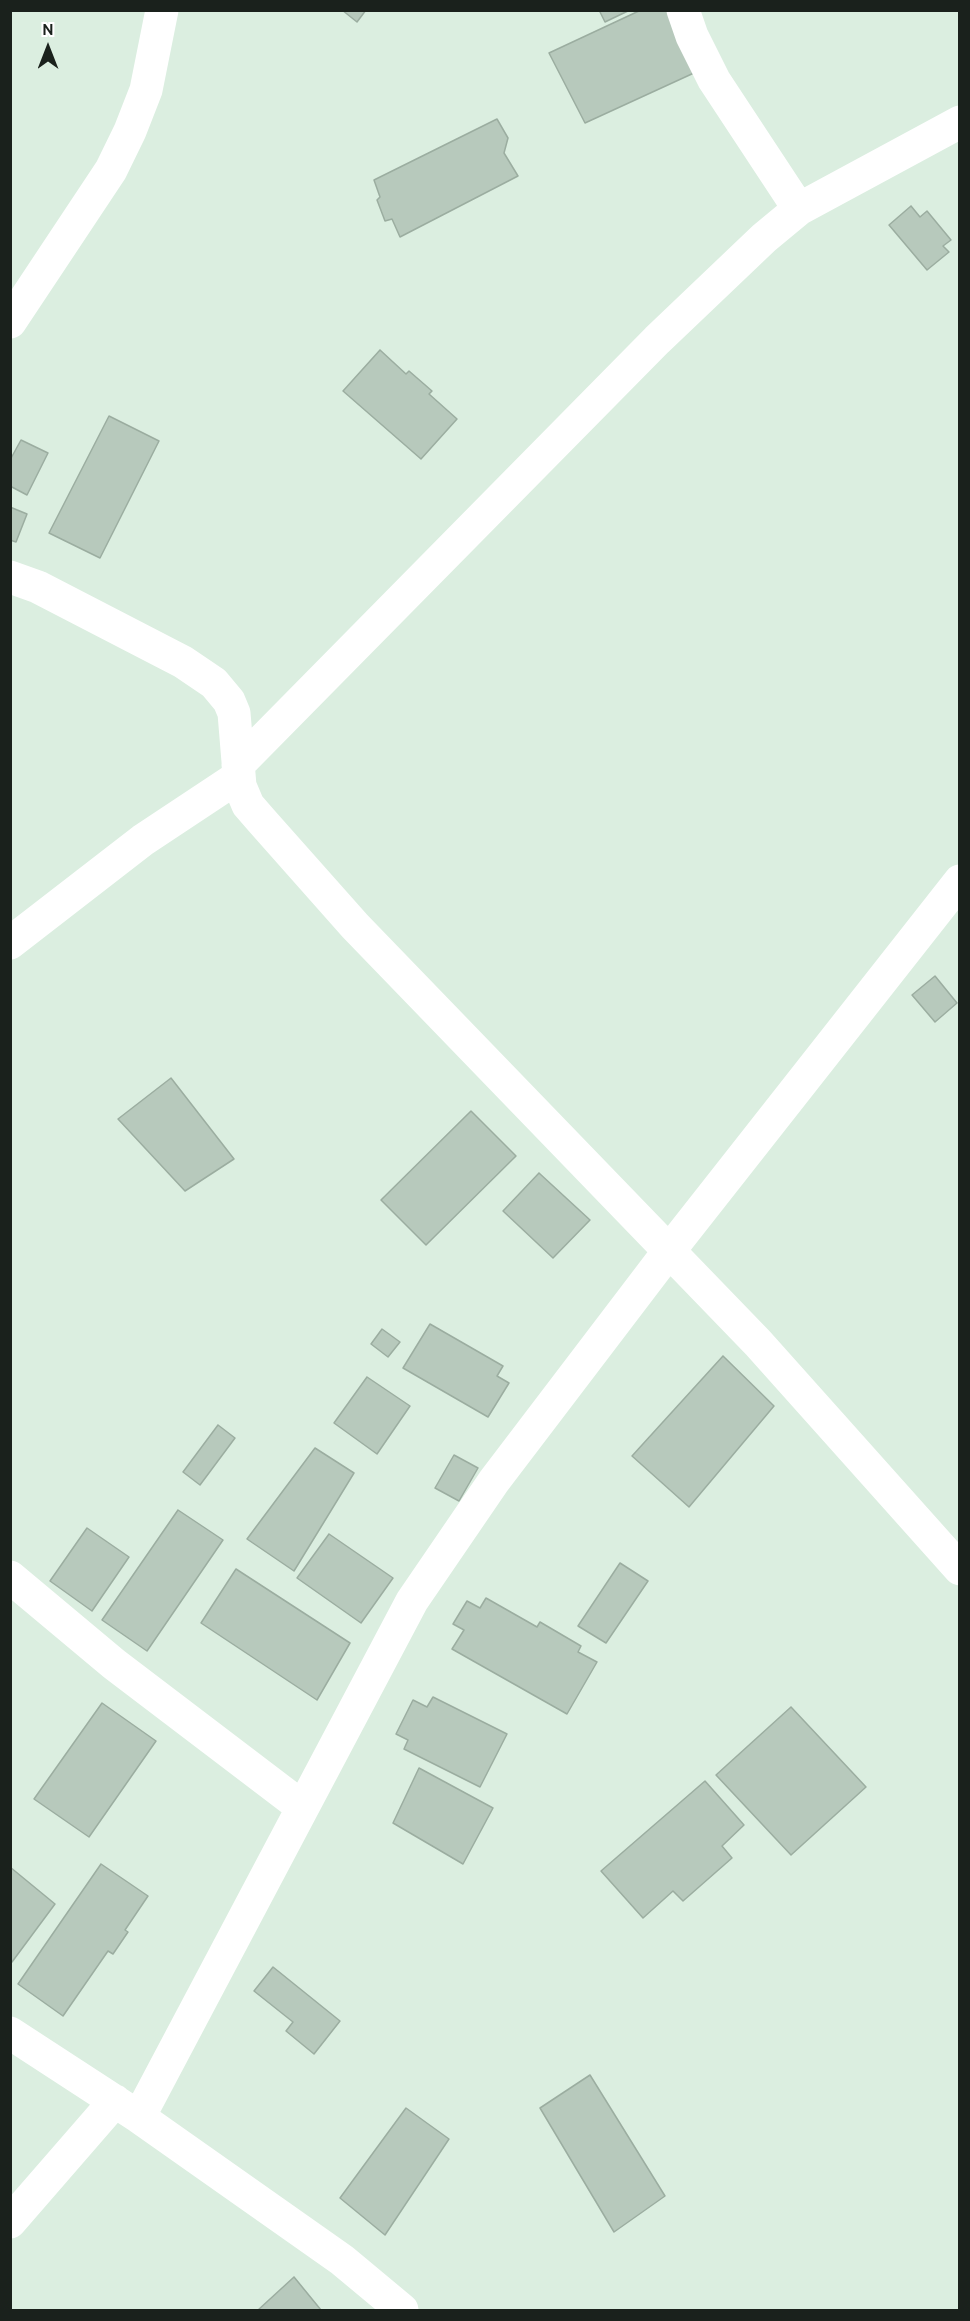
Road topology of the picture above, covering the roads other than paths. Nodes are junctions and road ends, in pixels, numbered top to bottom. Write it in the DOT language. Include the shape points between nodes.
graph roads {
  1 [pos="162,10"];
  2 [pos="683,10"];
  3 [pos="960,122"];
  4 [pos="800,209"];
  5 [pos="10,322"];
  6 [pos="10,577"];
  7 [pos="238,771"];
  8 [pos="960,881"];
  9 [pos="10,943"];
  10 [pos="669,1251"];
  11 [pos="960,1569"];
  12 [pos="10,1577"];
  13 [pos="302,1807"];
  14 [pos="10,2033"];
  15 [pos="127,2109"];
  16 [pos="10,2222"];
  17 [pos="402,2310"];
  1 -- 5 [label="street" via="146,90 111,170"];
  2 -- 4 [label="street" via="714,80"];
  3 -- 4 [label="street"];
  4 -- 7 [label="street" via="657,340"];
  6 -- 7 [label="street" via="38,587 183,662 214,683 234,713"];
  7 -- 9 [label="street"];
  7 -- 10 [label="street" via="248,805 355,926"];
  8 -- 10 [label="street"];
  10 -- 11 [label="street" via="758,1343"];
  10 -- 13 [label="street" via="494,1481 412,1601"];
  12 -- 13 [label="street" via="114,1664"];
  13 -- 15 [label="street"];
  14 -- 15 [label="street"];
  15 -- 16 [label="street"];
  15 -- 17 [label="street" via="342,2260"];
}
